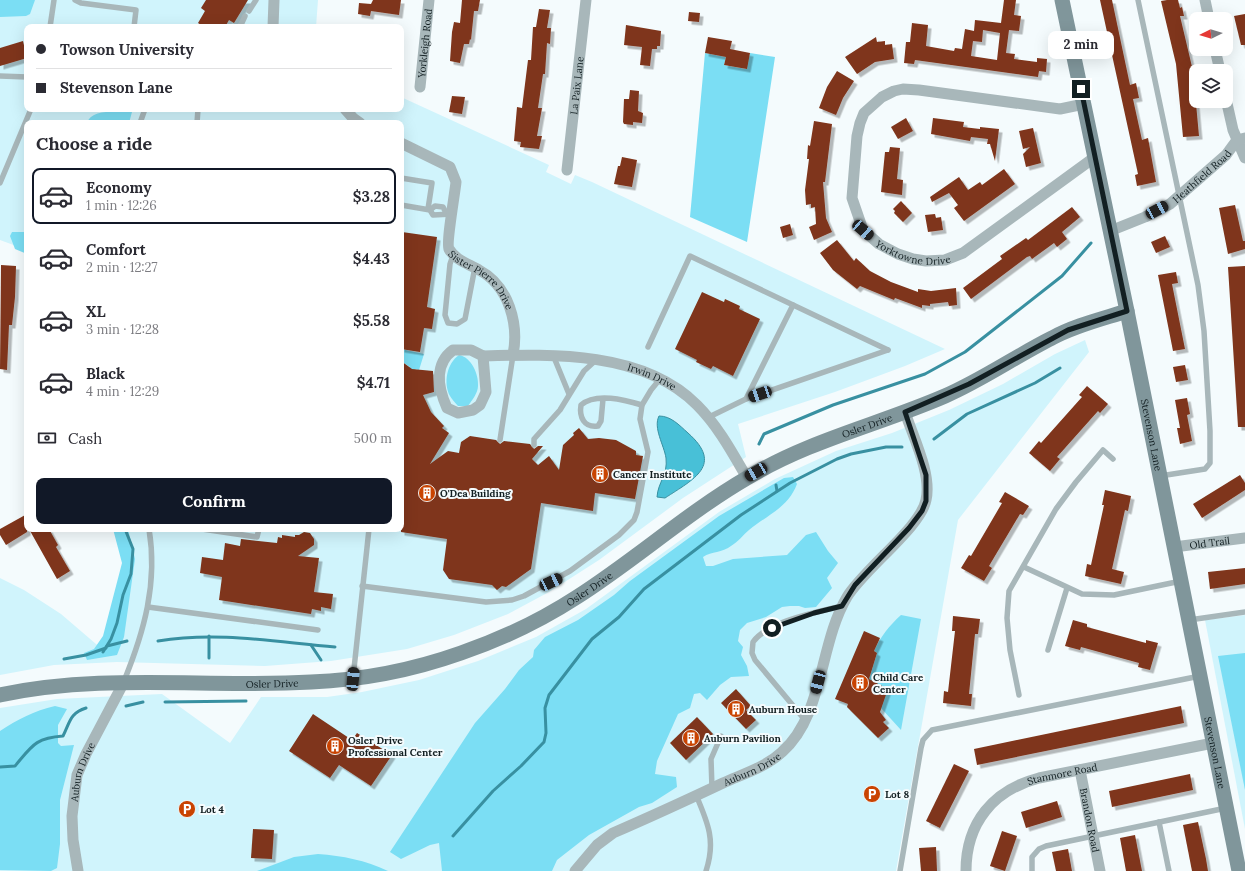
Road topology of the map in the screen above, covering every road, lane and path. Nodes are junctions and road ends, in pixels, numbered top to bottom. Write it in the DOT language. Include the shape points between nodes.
graph roads {
  1 [pos="54,0"];
  2 [pos="75,0"];
  3 [pos="256,0"];
  4 [pos="274,0"];
  5 [pos="429,0"];
  6 [pos="586,0"];
  7 [pos="1062,0"];
  8 [pos="1138,0"];
  9 [pos="1204,0"];
  10 [pos="1207,12"];
  11 [pos="50,24"];
  12 [pos="134,24"];
  13 [pos="242,24"];
  14 [pos="272,24"];
  15 [pos="0,76"];
  16 [pos="24,77"];
  17 [pos="420,87"];
  18 [pos="1084,104"];
  19 [pos="1228,108"];
  20 [pos="348,112"];
  21 [pos="356,120"];
  22 [pos="24,128"];
  23 [pos="1241,139"];
  24 [pos="404,144"];
  25 [pos="1095,157"];
  26 [pos="1245,158"];
  27 [pos="566,170"];
  28 [pos="404,178"];
  29 [pos="0,183"];
  30 [pos="1181,196"];
  31 [pos="404,205"];
  32 [pos="429,209"];
  33 [pos="449,213"];
  34 [pos="1110,231"];
  35 [pos="453,255"];
  36 [pos="475,268"];
  37 [pos="794,305"];
  38 [pos="1127,311"];
  39 [pos="648,347"];
  40 [pos="553,355"];
  41 [pos="483,356"];
  42 [pos="513,356"];
  43 [pos="596,360"];
  44 [pos="660,379"];
  45 [pos="568,394"];
  46 [pos="746,398"];
  47 [pos="602,399"];
  48 [pos="642,405"];
  49 [pos="905,412"];
  50 [pos="708,418"];
  51 [pos="500,440"];
  52 [pos="534,445"];
  53 [pos="1113,459"];
  54 [pos="1160,476"];
  55 [pos="747,478"];
  56 [pos="149,532"];
  57 [pos="223,532"];
  58 [pos="258,532"];
  59 [pos="369,532"];
  60 [pos="1245,538"];
  61 [pos="1174,547"];
  62 [pos="1024,567"];
  63 [pos="1181,582"];
  64 [pos="362,586"];
  65 [pos="1067,588"];
  66 [pos="842,606"];
  67 [pos="148,607"];
  68 [pos="1245,612"];
  69 [pos="1188,620"];
  70 [pos="318,630"];
  71 [pos="1048,650"];
  72 [pos="1200,676"];
  73 [pos="353,679"];
  74 [pos="124,682"];
  75 [pos="0,695"];
  76 [pos="1019,695"];
  77 [pos="805,720"];
  78 [pos="721,736"];
  79 [pos="1213,743"];
  80 [pos="1080,770"];
  81 [pos="712,788"];
  82 [pos="696,795"];
  83 [pos="1226,808"];
  84 [pos="1159,822"];
  85 [pos="1093,835"];
  86 [pos="78,871"];
  87 [pos="575,871"];
  88 [pos="706,871"];
  89 [pos="900,871"];
  90 [pos="966,871"];
  91 [pos="1032,871"];
  92 [pos="1100,871"];
  93 [pos="1169,871"];
  94 [pos="1239,871"];
  1 -- 11 [label="lane"];
  2 -- 12 [label="lane" via="136,10"];
  3 -- 13 [label="lane"];
  4 -- 14 [label="street"];
  5 -- 17 [label="street, Yorkleigh Road"];
  6 -- 27 [label="street, La Paix Lane"];
  7 -- 18 [label="street, Stevenson Lane"];
  8 -- 30 [label="lane"];
  9 -- 10 [label="street"];
  15 -- 16 [label="lane"];
  18 -- 25 [label="street, Stevenson Lane"];
  18 -- 25 [label="street, Yorktowne Drive" via="1060,109 919,90 894,91 871,106 860,123 852,198 863,230 879,244 913,259 945,260 963,253"];
  19 -- 23 [label="street" via="1233,130"];
  20 -- 21 [label="street"];
  22 -- 29 [label="lane"];
  23 -- 26 [label="street"];
  23 -- 30 [label="street, Heathfield Road"];
  24 -- 33 [label="street, Sister Pierre Drive" via="450,167 456,182"];
  25 -- 34 [label="street, Stevenson Lane"];
  28 -- 32 [label="lane" via="432,182"];
  30 -- 34 [label="street, Heathfield Road" via="1145,217"];
  30 -- 54 [label="lane" via="1204,331 1211,453 1210,463 1205,469"];
  31 -- 32 [label="lane"];
  32 -- 33 [label="lane" via="435,206 443,207"];
  33 -- 35 [label="street, Sister Pierre Drive" via="448,245"];
  34 -- 38 [label="street, Stevenson Lane"];
  35 -- 36 [label="street, Sister Pierre Drive"];
  35 -- 36 [label="lane" via="445,316 448,323 457,324 465,319"];
  36 -- 42 [label="street, Sister Pierre Drive" via="489,278 508,303 514,317 516,341"];
  37 -- 39 [label="lane" via="690,256"];
  37 -- 46 [label="lane"];
  37 -- 46 [label="lane" via="888,350"];
  38 -- 49 [label="street, Osler Drive" via="1068,330 969,384"];
  38 -- 54 [label="street, Stevenson Lane"];
  40 -- 42 [label="street, Irwin Drive"];
  40 -- 43 [label="street, Irwin Drive"];
  40 -- 45 [label="lane"];
  41 -- 41 [label="street" via="471,350 453,350 444,356 440,373 440,392 447,408 458,413 473,410 480,405 486,392"];
  41 -- 42 [label="street, Irwin Drive"];
  42 -- 51 [label="lane"];
  43 -- 44 [label="street, Irwin Drive" via="628,367"];
  43 -- 45 [label="lane" via="584,371"];
  44 -- 48 [label="lane"];
  44 -- 50 [label="street, Irwin Drive" via="688,396"];
  45 -- 52 [label="lane" via="560,410 534,439"];
  46 -- 50 [label="lane"];
  47 -- 47 [label="lane" via="592,398 581,405 582,420 587,425 598,426 601,421"];
  47 -- 48 [label="lane"];
  48 -- 64 [label="lane" via="640,419 648,452 638,512 625,529 558,578 512,600 486,602"];
  49 -- 55 [label="street, Osler Drive" via="814,444"];
  49 -- 66 [label="street, Auburn Drive" via="926,475 926,501 909,528 855,585"];
  50 -- 55 [label="street, Irwin Drive" via="723,437"];
  53 -- 62 [label="lane" via="1103,450 1076,482 1056,510"];
  54 -- 61 [label="street, Stevenson Lane"];
  55 -- 73 [label="street, Osler Drive" via="696,511 595,585 532,623 440,661"];
  56 -- 67 [label="lane" via="152,557"];
  57 -- 58 [label="lane" via="257,537"];
  59 -- 64 [label="lane"];
  60 -- 61 [label="street, Old Trail"];
  61 -- 63 [label="street, Stevenson Lane"];
  62 -- 65 [label="lane"];
  62 -- 76 [label="lane" via="1009,591 1007,618"];
  63 -- 65 [label="lane" via="1114,595 1082,594"];
  63 -- 69 [label="street, Stevenson Lane"];
  64 -- 73 [label="lane"];
  65 -- 71 [label="lane"];
  66 -- 77 [label="street, Auburn Drive"];
  66 -- 77 [label="lane" via="783,623 753,642 752,653 755,660"];
  67 -- 70 [label="lane"];
  67 -- 74 [label="lane" via="137,650"];
  68 -- 69 [label="lane"];
  69 -- 72 [label="street, Stevenson Lane"];
  72 -- 79 [label="street, Stevenson Lane"];
  72 -- 89 [label="lane" via="932,730 923,740 921,748"];
  73 -- 74 [label="street, Osler Drive" via="264,683"];
  74 -- 75 [label="street, Osler Drive" via="58,685"];
  74 -- 86 [label="street, Auburn Drive" via="77,775 72,816"];
  77 -- 81 [label="street, Auburn Drive" via="794,739 772,761"];
  78 -- 81 [label="lane" via="711,759"];
  79 -- 80 [label="street, Stanmore Road"];
  79 -- 83 [label="street, Stevenson Lane"];
  80 -- 85 [label="street, Brandon Road"];
  80 -- 90 [label="street, Stanmore Road" via="1024,782 992,803 974,828 966,855"];
  81 -- 82 [label="street, Auburn Drive"];
  82 -- 87 [label="street, Auburn Drive" via="613,833 597,845"];
  82 -- 88 [label="lane" via="712,838 711,857"];
  83 -- 84 [label="lane"];
  83 -- 94 [label="street, Stevenson Lane"];
  84 -- 85 [label="lane"];
  84 -- 93 [label="lane"];
  85 -- 91 [label="lane" via="1039,850 1032,857"];
  85 -- 92 [label="street, Brandon Road"];
}
